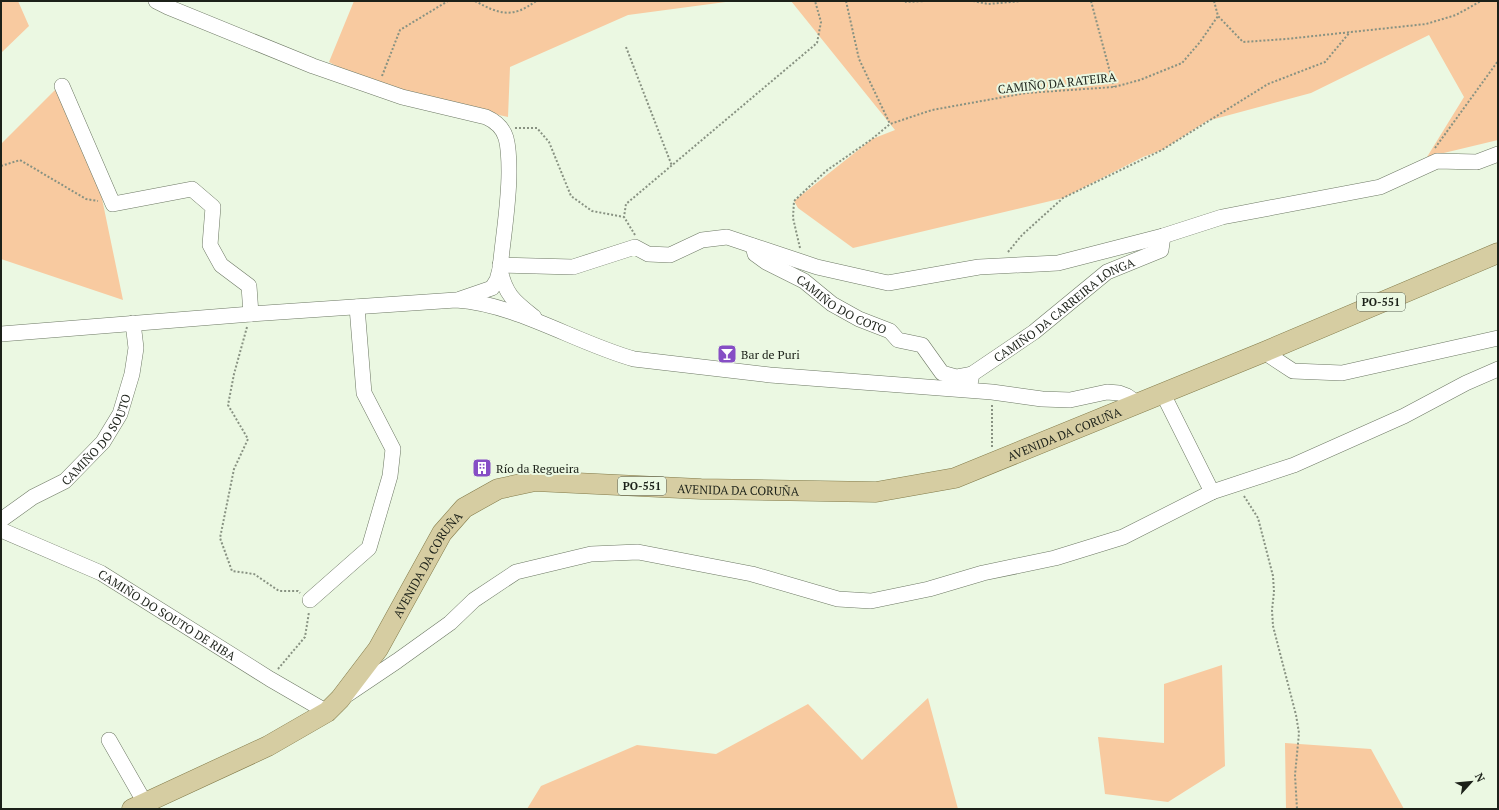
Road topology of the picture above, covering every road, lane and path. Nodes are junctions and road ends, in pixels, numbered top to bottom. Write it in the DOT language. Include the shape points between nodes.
graph roads {
  1 [pos="156,1"];
  2 [pos="448,1"];
  3 [pos="475,1"];
  4 [pos="536,1"];
  5 [pos="815,1"];
  6 [pos="846,1"];
  7 [pos="905,1"];
  8 [pos="925,1"];
  9 [pos="972,1"];
  10 [pos="1022,1"];
  11 [pos="1091,1"];
  12 [pos="1214,1"];
  13 [pos="1481,1"];
  14 [pos="1218,16"];
  15 [pos="1350,32"];
  16 [pos="626,47"];
  17 [pos="1498,61"];
  18 [pos="62,86"];
  19 [pos="1114,87"];
  20 [pos="377,88"];
  21 [pos="890,124"];
  22 [pos="500,128"];
  23 [pos="1434,150"];
  24 [pos="1498,154"];
  25 [pos="1,166"];
  26 [pos="672,166"];
  27 [pos="113,204"];
  28 [pos="624,217"];
  29 [pos="1163,236"];
  30 [pos="753,246"];
  31 [pos="1498,253"];
  32 [pos="648,254"];
  33 [pos="800,261"];
  34 [pos="997,266"];
  35 [pos="500,267"];
  36 [pos="492,288"];
  37 [pos="506,291"];
  38 [pos="456,300"];
  39 [pos="484,305"];
  40 [pos="357,307"];
  41 [pos="507,311"];
  42 [pos="251,314"];
  43 [pos="133,323"];
  44 [pos="545,325"];
  45 [pos="1,334"];
  46 [pos="1498,338"];
  47 [pos="1264,352"];
  48 [pos="1498,369"];
  49 [pos="972,374"];
  50 [pos="968,390"];
  51 [pos="992,392"];
  52 [pos="1162,392"];
  53 [pos="1090,396"];
  54 [pos="1132,400"];
  55 [pos="1110,410"];
  56 [pos="991,464"];
  57 [pos="1235,484"];
  58 [pos="1212,492"];
  59 [pos="1,520"];
  60 [pos="1,530"];
  61 [pos="310,600"];
  62 [pos="270,679"];
  63 [pos="333,706"];
  64 [pos="109,740"];
  65 [pos="138,806"];
  66 [pos="1297,809"];
  1 -- 20 [label="street" via="313,66"];
  2 -- 20 [label="path" via="400,30"];
  3 -- 4 [label="path" via="494,11 510,13 524,10"];
  5 -- 26 [label="path" via="821,22 817,42"];
  6 -- 21 [label="path" via="859,58"];
  7 -- 8 [label="path"];
  9 -- 10 [label="path" via="988,4"];
  11 -- 19 [label="path"];
  12 -- 14 [label="path"];
  13 -- 15 [label="path" via="1456,15 1426,24"];
  14 -- 15 [label="path" via="1243,42"];
  14 -- 19 [label="path, CAMIÑO DA RATEIRA" via="1182,63 1140,80"];
  15 -- 34 [label="path" via="1325,62 1268,84 1162,150 1063,198 1022,235"];
  16 -- 26 [label="path"];
  17 -- 23 [label="path"];
  18 -- 27 [label="street"];
  19 -- 21 [label="path, CAMIÑO DA RATEIRA" via="1026,93 932,110"];
  20 -- 22 [label="street" via="402,97 486,117 494,120"];
  21 -- 33 [label="path, CAMIÑO DA RATEIRA" via="826,171 794,201 793,218"];
  22 -- 28 [label="path" via="537,128 549,142 572,196 592,211"];
  22 -- 35 [label="street" via="506,137 509,156 509,188"];
  24 -- 29 [label="street" via="1477,162 1437,161 1380,187 1222,217"];
  25 -- 27 [label="path" via="20,160 86,199"];
  26 -- 28 [label="path" via="626,204"];
  27 -- 42 [label="street" via="192,189 212,207 210,245 221,265 249,286"];
  28 -- 32 [label="path"];
  29 -- 34 [label="street" via="1058,263"];
  29 -- 49 [label="street, CAMIÑO DA CARREIRA LONGA" via="1161,250 1107,272 1034,332"];
  30 -- 32 [label="street" via="727,237 702,240 670,255"];
  30 -- 33 [label="street"];
  30 -- 49 [label="street, CAMIÑO DO COTO" via="755,254 804,281 832,304 859,319 890,331 898,340 922,345 942,372 956,377"];
  31 -- 47 [label="main road, PO-551"];
  32 -- 35 [label="street" via="635,247 573,267"];
  33 -- 34 [label="street" via="888,283"];
  35 -- 36 [label="street"];
  35 -- 37 [label="street"];
  36 -- 37 [label="street"];
  36 -- 38 [label="street"];
  36 -- 39 [label="street" via="485,298"];
  37 -- 41 [label="street" via="509,299"];
  37 -- 44 [label="street" via="519,305"];
  38 -- 39 [label="street"];
  38 -- 40 [label="street"];
  39 -- 41 [label="street"];
  40 -- 42 [label="street"];
  40 -- 61 [label="street" via="364,393 393,449 390,476 369,548"];
  41 -- 44 [label="street"];
  42 -- 43 [label="street"];
  42 -- 61 [label="path" via="228,405 248,439 234,469 220,538 232,571 254,574 279,591 298,591"];
  43 -- 45 [label="street"];
  43 -- 59 [label="street, CAMIÑO DO SOUTO" via="136,348 132,374 120,414 103,442 64,481"];
  44 -- 50 [label="street" via="634,359 770,375"];
  46 -- 47 [label="street" via="1342,373 1293,371"];
  47 -- 52 [label="main road, AVENIDA DA CORUÑA / PO-551"];
  48 -- 57 [label="street" via="1404,416 1294,464"];
  49 -- 50 [label="street"];
  50 -- 51 [label="street"];
  51 -- 53 [label="street" via="1042,399 1070,400"];
  51 -- 56 [label="path"];
  52 -- 54 [label="main road, AVENIDA DA CORUÑA / PO-551"];
  52 -- 58 [label="street"];
  53 -- 54 [label="street" via="1119,392"];
  53 -- 55 [label="street" via="1100,400"];
  54 -- 55 [label="main road, AVENIDA DA CORUÑA / PO-551"];
  55 -- 56 [label="main road, AVENIDA DA CORUÑA / PO-551"];
  56 -- 63 [label="main road, AVENIDA DA CORUÑA / PO-551" via="955,478 876,492 701,489 535,481 498,489 464,508 442,533 378,650"];
  57 -- 58 [label="street"];
  57 -- 66 [label="path" via="1258,518 1273,576 1273,626 1299,733 1295,775"];
  58 -- 63 [label="street" via="1123,537 1055,558 871,601 838,599 752,574 638,552 591,554 516,572 474,600 450,623"];
  60 -- 62 [label="street, CAMIÑO DO SOUTO DE RIBA" via="102,573"];
  61 -- 62 [label="path" via="306,637"];
  62 -- 63 [label="street, CAMIÑO DO SOUTO DE RIBA"];
  63 -- 65 [label="main road, AVENIDA DA CORUÑA / PO-551" via="268,746"];
  64 -- 65 [label="street"];
}
